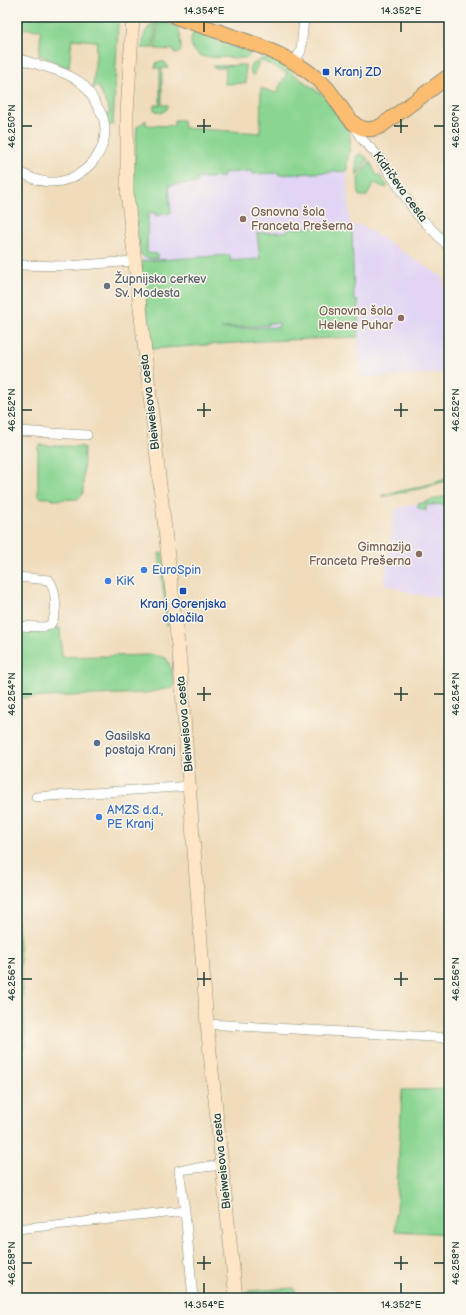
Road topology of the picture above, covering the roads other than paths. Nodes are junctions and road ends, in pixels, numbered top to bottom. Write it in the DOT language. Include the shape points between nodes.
graph roads {
  1 [pos="133,17"];
  2 [pos="176,17"];
  3 [pos="304,17"];
  4 [pos="17,58"];
  5 [pos="294,62"];
  6 [pos="449,76"];
  7 [pos="354,125"];
  8 [pos="17,170"];
  9 [pos="449,246"];
  10 [pos="134,262"];
  11 [pos="17,265"];
  12 [pos="17,431"];
  13 [pos="87,435"];
  14 [pos="17,577"];
  15 [pos="17,626"];
  16 [pos="191,786"];
  17 [pos="36,797"];
  18 [pos="207,1024"];
  19 [pos="449,1038"];
  20 [pos="222,1165"];
  21 [pos="185,1211"];
  22 [pos="17,1229"];
  23 [pos="193,1298"];
  24 [pos="236,1298"];
  1 -- 10 [label="main road, Bleiweisova cesta" via="126,148 127,192"];
  2 -- 5 [label="main road, Kidričeva cesta"];
  3 -- 5 [label="street" via="301,51"];
  4 -- 8 [label="street" via="81,82 91,95 105,126 99,153 83,172 73,178 48,182 29,178"];
  5 -- 7 [label="main road, Kidričeva cesta" via="330,90"];
  6 -- 7 [label="main road" via="381,126 373,130"];
  7 -- 9 [label="street, Kidričeva cesta" via="360,138 379,157 416,213"];
  10 -- 11 [label="street" via="68,266"];
  10 -- 16 [label="main road, Bleiweisova cesta" via="174,609"];
  12 -- 13 [label="street"];
  14 -- 15 [label="street" via="49,580 54,590 55,617 50,625 44,627"];
  16 -- 17 [label="street, Bleiweisova cesta"];
  16 -- 18 [label="main road, Bleiweisova cesta"];
  18 -- 19 [label="street"];
  18 -- 20 [label="main road, Bleiweisova cesta"];
  20 -- 21 [label="street" via="179,1170"];
  20 -- 24 [label="main road, Bleiweisova cesta"];
  21 -- 22 [label="street"];
  21 -- 23 [label="street"];
}
